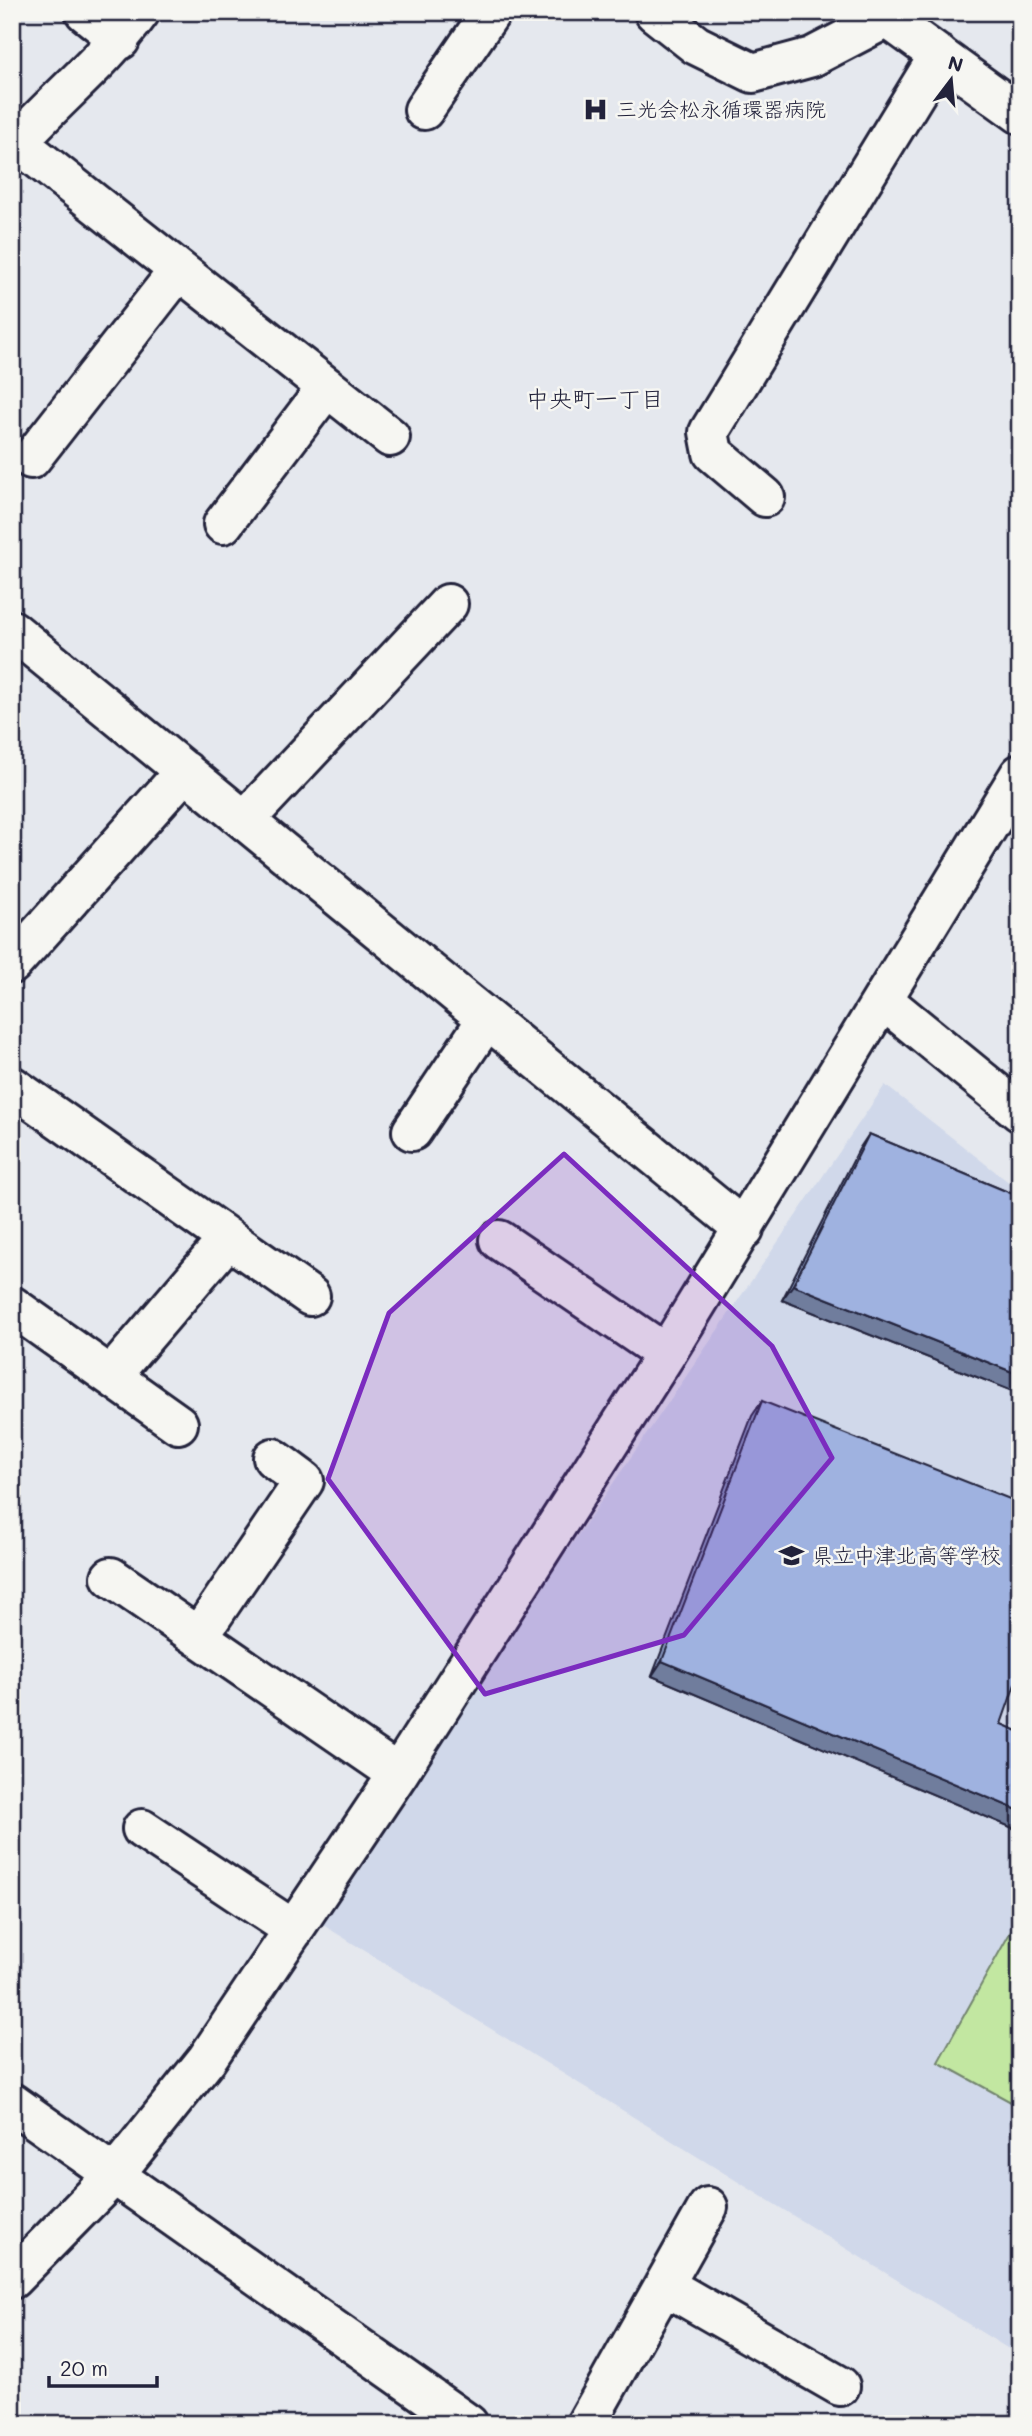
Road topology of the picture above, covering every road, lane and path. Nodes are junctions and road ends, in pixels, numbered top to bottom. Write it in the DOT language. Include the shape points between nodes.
graph roads {
  1 [pos="85,12"];
  2 [pos="491,12"];
  3 [pos="654,12"];
  4 [pos="889,15"];
  5 [pos="130,26"];
  6 [pos="939,55"];
  7 [pos="424,110"];
  8 [pos="1020,114"];
  9 [pos="15,145"];
  10 [pos="179,270"];
  11 [pos="327,387"];
  12 [pos="390,437"];
  13 [pos="31,459"];
  14 [pos="765,498"];
  15 [pos="223,524"];
  16 [pos="448,604"];
  17 [pos="12,630"];
  18 [pos="185,771"];
  19 [pos="1020,774"];
  20 [pos="245,820"];
  21 [pos="12,964"];
  22 [pos="883,1000"];
  23 [pos="487,1019"];
  24 [pos="12,1086"];
  25 [pos="1020,1112"];
  26 [pos="412,1130"];
  27 [pos="744,1230"];
  28 [pos="228,1239"];
  29 [pos="499,1240"];
  30 [pos="310,1296"];
  31 [pos="12,1306"];
  32 [pos="666,1354"];
  33 [pos="111,1376"];
  34 [pos="178,1424"];
  35 [pos="273,1458"];
  36 [pos="111,1577"];
  37 [pos="198,1637"];
  38 [pos="398,1774"];
  39 [pos="142,1829"];
  40 [pos="294,1930"];
  41 [pos="12,2103"];
  42 [pos="115,2174"];
  43 [pos="708,2207"];
  44 [pos="12,2279"];
  45 [pos="664,2285"];
  46 [pos="840,2386"];
  47 [pos="468,2424"];
  48 [pos="586,2424"];
  1 -- 5 [label="street"];
  2 -- 7 [label="street"];
  3 -- 4 [label="street" via="696,45 753,73 812,57"];
  4 -- 6 [label="street"];
  5 -- 9 [label="street"];
  6 -- 8 [label="street"];
  6 -- 14 [label="street" via="709,432 713,453"];
  9 -- 10 [label="street"];
  10 -- 11 [label="street"];
  10 -- 13 [label="street"];
  11 -- 12 [label="street"];
  11 -- 15 [label="street"];
  16 -- 20 [label="street"];
  17 -- 18 [label="street"];
  18 -- 20 [label="street"];
  18 -- 21 [label="street"];
  19 -- 22 [label="street"];
  20 -- 23 [label="street"];
  22 -- 25 [label="street"];
  22 -- 27 [label="street"];
  23 -- 26 [label="street"];
  23 -- 27 [label="street"];
  24 -- 28 [label="street"];
  27 -- 32 [label="street"];
  28 -- 30 [label="street"];
  28 -- 33 [label="street"];
  29 -- 32 [label="street"];
  31 -- 33 [label="street"];
  32 -- 38 [label="street"];
  33 -- 34 [label="street"];
  35 -- 37 [label="street" via="304,1481"];
  36 -- 37 [label="street"];
  37 -- 38 [label="street"];
  38 -- 40 [label="street"];
  39 -- 40 [label="street"];
  40 -- 42 [label="street" via="207,2059"];
  41 -- 42 [label="street"];
  42 -- 44 [label="street"];
  42 -- 47 [label="street"];
  43 -- 45 [label="street"];
  45 -- 46 [label="street"];
  45 -- 48 [label="street"];
}
